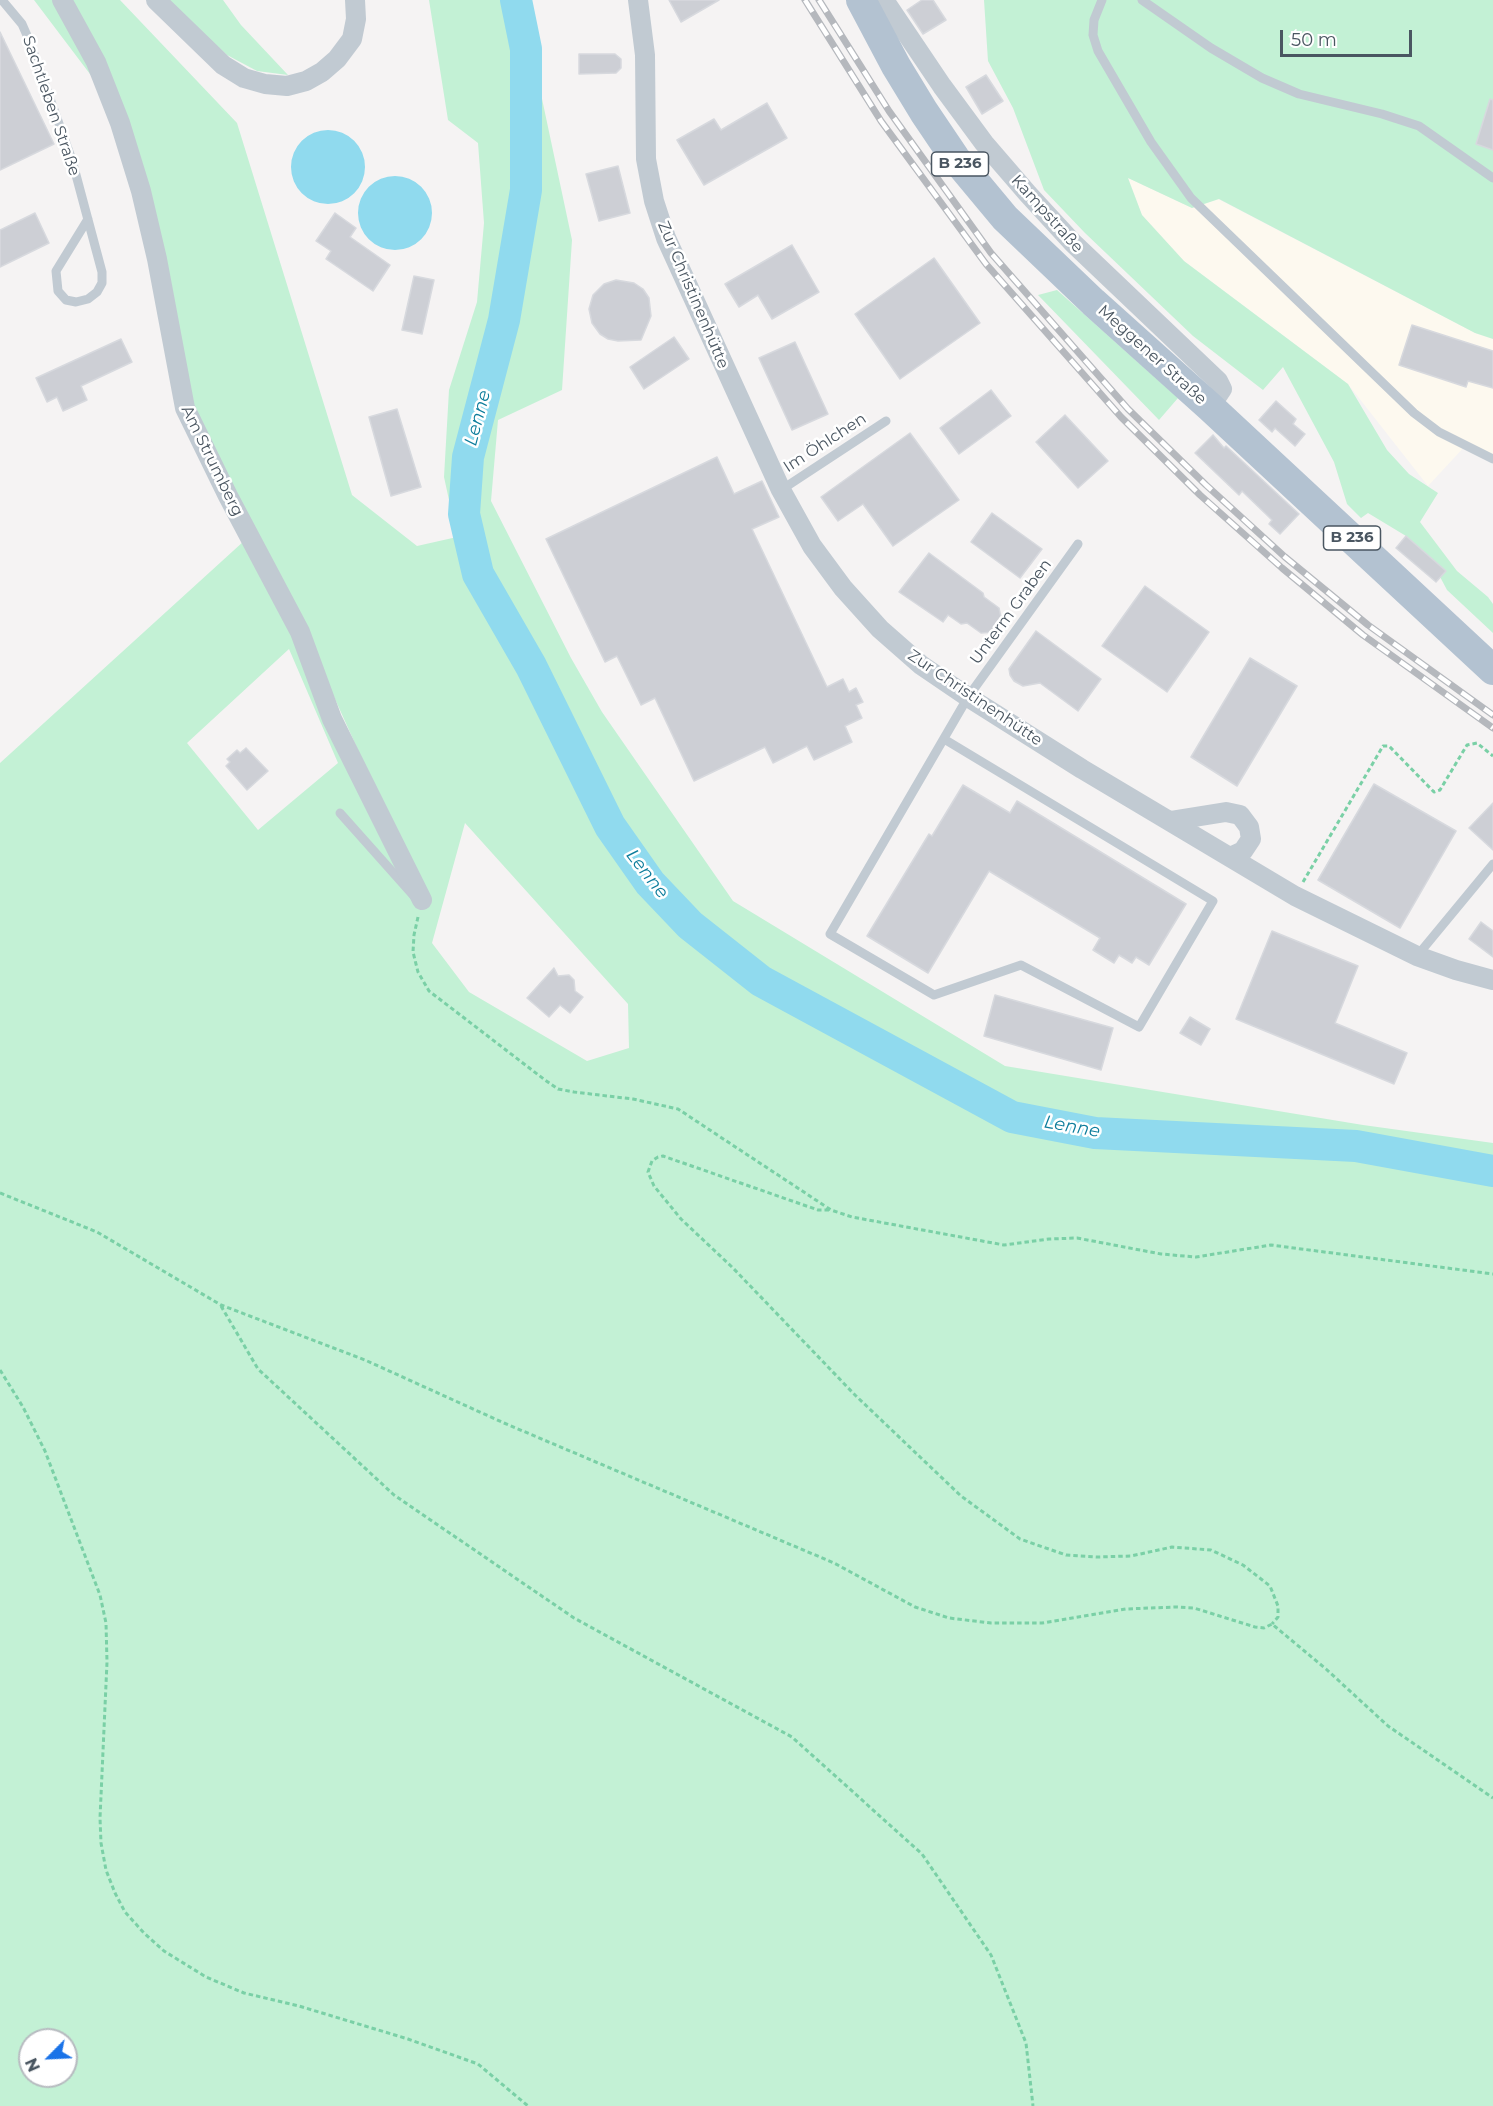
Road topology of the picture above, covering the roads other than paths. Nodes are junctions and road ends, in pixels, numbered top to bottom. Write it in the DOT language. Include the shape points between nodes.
graph roads {
  1 [pos="2,0"];
  2 [pos="62,0"];
  3 [pos="156,0"];
  4 [pos="355,0"];
  5 [pos="638,0"];
  6 [pos="861,0"];
  7 [pos="884,0"];
  8 [pos="1102,0"];
  9 [pos="1142,0"];
  10 [pos="1493,178"];
  11 [pos="88,219"];
  12 [pos="1210,407"];
  13 [pos="886,421"];
  14 [pos="1493,459"];
  15 [pos="780,490"];
  16 [pos="1078,544"];
  17 [pos="1493,670"];
  18 [pos="968,697"];
  19 [pos="944,740"];
  20 [pos="340,813"];
  21 [pos="1170,821"];
  22 [pos="1230,857"];
  23 [pos="1493,864"];
  24 [pos="422,900"];
  25 [pos="1417,956"];
  26 [pos="1493,980"];
  1 -- 11 [label="lane, Sachtleben Straße" via="22,24 29,40 72,160"];
  2 -- 24 [label="street, Am Strumberg" via="96,62 141,191 180,394 188,416 300,632 332,719"];
  3 -- 4 [label="street" via="223,65 244,78 287,86 306,81 337,59 352,39"];
  5 -- 15 [label="street, Zur Christinenhütte" via="645,55 646,159 654,201 666,238"];
  6 -- 12 [label="main road, Meggener Straße / B 236" via="924,112 984,194 1042,256"];
  7 -- 12 [label="street, Kampstraße" via="949,95 1028,194 1139,308 1218,381 1222,389"];
  8 -- 14 [label="lane" via="1094,20 1098,51 1151,142 1191,198 1414,413 1439,432"];
  9 -- 10 [label="lane" via="1262,78 1299,94 1419,126"];
  11 -- 11 [label="lane, Sachtleben Straße" via="102,283 88,299 66,300 58,291 56,271"];
  12 -- 17 [label="main road, Meggener Straße / B 236"];
  13 -- 15 [label="lane, Im Öhlchen"];
  15 -- 18 [label="street, Zur Christinenhütte" via="812,546 880,629 921,665"];
  16 -- 18 [label="lane, Unterm Graben"];
  18 -- 19 [label="lane, Unterm Graben"];
  18 -- 21 [label="street, Zur Christinenhütte"];
  19 -- 19 [label="lane, Unterm Graben" via="830,934 934,995 1021,965 1139,1027 1213,901"];
  20 -- 24 [label="lane" via="410,893"];
  21 -- 22 [label="street, Zur Christinenhütte"];
  21 -- 22 [label="street" via="1226,812 1240,815 1251,838 1243,851"];
  22 -- 25 [label="street, Zur Christinenhütte" via="1295,896"];
  23 -- 25 [label="lane"];
  25 -- 26 [label="street, Zur Christinenhütte"];
}
